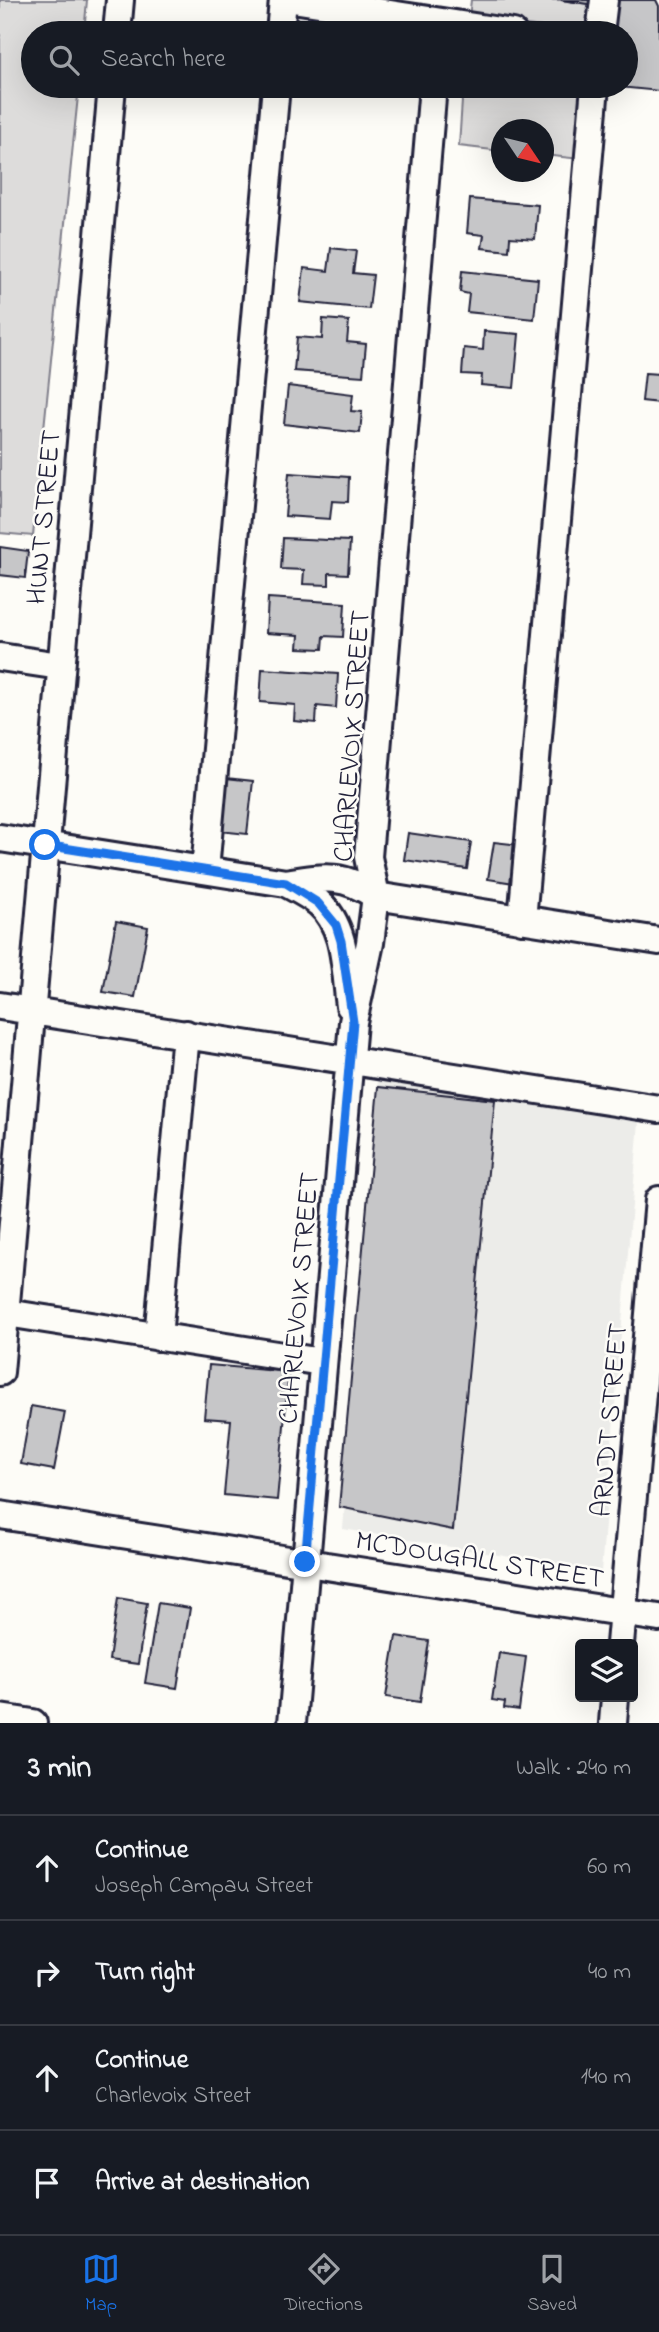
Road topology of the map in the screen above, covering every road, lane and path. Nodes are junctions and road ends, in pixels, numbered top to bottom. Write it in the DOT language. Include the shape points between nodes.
graph roads {
  1 [pos="120,0"];
  2 [pos="283,0"];
  3 [pos="299,0"];
  4 [pos="604,0"];
  5 [pos="439,18"];
  6 [pos="118,21"];
  7 [pos="281,21"];
  8 [pos="601,21"];
  9 [pos="111,98"];
  10 [pos="275,98"];
  11 [pos="432,98"];
  12 [pos="594,98"];
  13 [pos="0,657"];
  14 [pos="60,666"];
  15 [pos="0,838"];
  16 [pos="45,845"];
  17 [pos="205,870"];
  18 [pos="286,883"];
  19 [pos="376,896"];
  20 [pos="522,920"];
  21 [pos="659,941"];
  22 [pos="0,1006"];
  23 [pos="31,1010"];
  24 [pos="353,1022"];
  25 [pos="186,1034"];
  26 [pos="350,1060"];
  27 [pos="659,1109"];
  28 [pos="659,1200"];
  29 [pos="3,1313"];
  30 [pos="158,1337"];
  31 [pos="322,1363"];
  32 [pos="0,1372"];
  33 [pos="0,1514"];
  34 [pos="305,1562"];
  35 [pos="623,1612"];
  36 [pos="659,1618"];
  37 [pos="620,1639"];
  38 [pos="615,1702"];
  39 [pos="0,1718"];
  40 [pos="33,1723"];
  41 [pos="292,1723"];
  42 [pos="613,1723"];
  1 -- 6 [label="street"];
  2 -- 7 [label="street"];
  3 -- 5 [label="street"];
  4 -- 8 [label="street"];
  9 -- 14 [label="street, HUNT STREET"];
  10 -- 17 [label="street"];
  11 -- 19 [label="street, CHARLEVOIX STREET" via="368,857"];
  12 -- 20 [label="street"];
  13 -- 14 [label="street"];
  14 -- 16 [label="street, HUNT STREET"];
  15 -- 16 [label="street"];
  16 -- 17 [label="street"];
  16 -- 23 [label="street, HUNT STREET"];
  17 -- 18 [label="street"];
  18 -- 19 [label="street" via="329,877 356,882"];
  18 -- 24 [label="street" via="318,903 336,925"];
  19 -- 20 [label="street"];
  19 -- 24 [label="street, CHARLEVOIX STREET"];
  20 -- 21 [label="street"];
  22 -- 23 [label="street"];
  23 -- 25 [label="street"];
  23 -- 29 [label="street, HUNT STREET"];
  24 -- 26 [label="street, CHARLEVOIX STREET"];
  25 -- 26 [label="street"];
  25 -- 30 [label="street"];
  26 -- 27 [label="street"];
  26 -- 31 [label="street, CHARLEVOIX STREET"];
  28 -- 35 [label="street, ARNDT STREET"];
  29 -- 30 [label="street"];
  29 -- 32 [label="street, HUNT STREET"];
  30 -- 31 [label="street"];
  31 -- 34 [label="street, CHARLEVOIX STREET"];
  33 -- 34 [label="street, MCDOUGALL STREET"];
  34 -- 35 [label="street, MCDOUGALL STREET"];
  34 -- 41 [label="street, CHARLEVOIX STREET"];
  35 -- 36 [label="street, MCDOUGALL STREET"];
  35 -- 37 [label="street, ARNDT STREET"];
  38 -- 42 [label="street"];
  39 -- 40 [label="street"];
}
